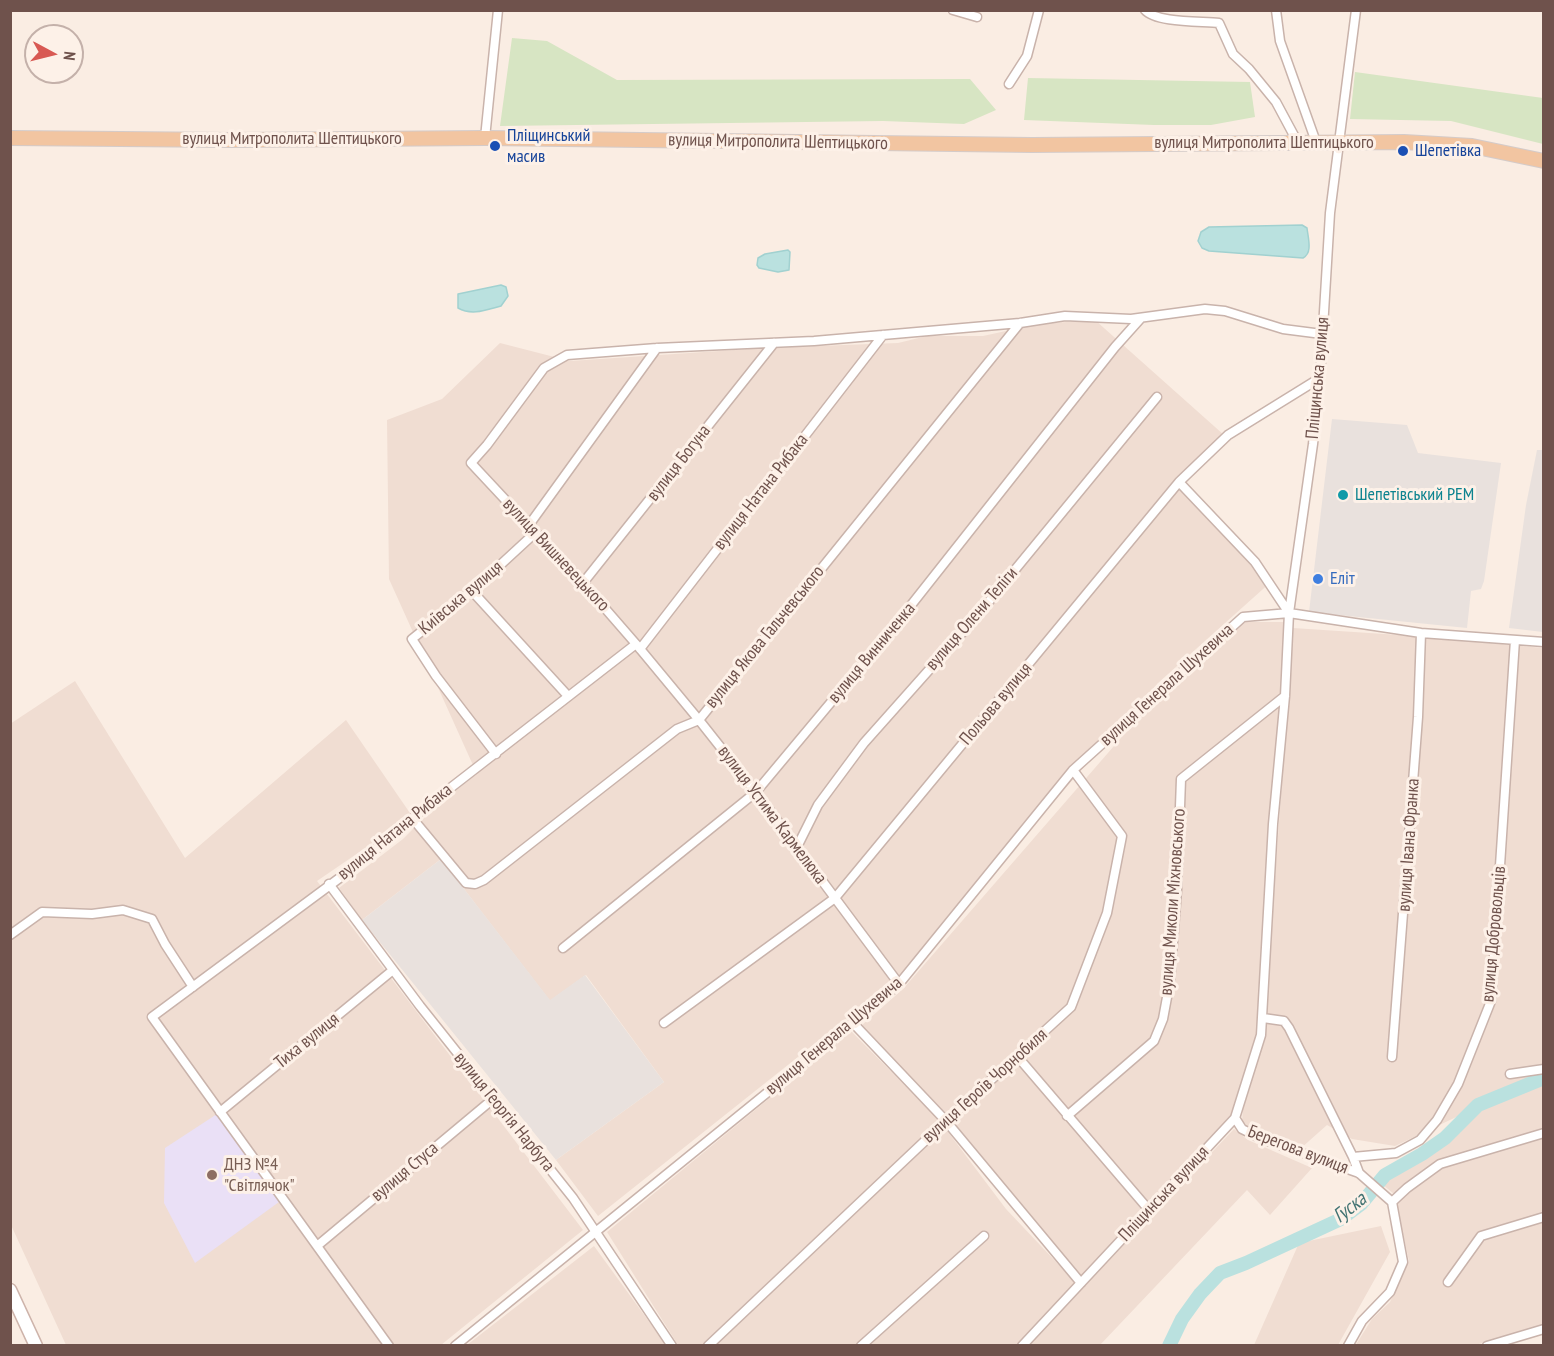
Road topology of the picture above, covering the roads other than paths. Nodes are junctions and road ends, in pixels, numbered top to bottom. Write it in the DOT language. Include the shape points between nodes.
graph roads {
  1 [pos="498,10"];
  2 [pos="953,10"];
  3 [pos="1039,10"];
  4 [pos="1145,10"];
  5 [pos="1276,10"];
  6 [pos="1356,10"];
  7 [pos="977,17"];
  8 [pos="1009,84"];
  9 [pos="10,138"];
  10 [pos="485,138"];
  11 [pos="1316,142"];
  12 [pos="1338,142"];
  13 [pos="1298,143"];
  14 [pos="1544,161"];
  15 [pos="1141,318"];
  16 [pos="1020,323"];
  17 [pos="1322,334"];
  18 [pos="883,335"];
  19 [pos="774,343"];
  20 [pos="657,348"];
  21 [pos="1320,378"];
  22 [pos="1157,397"];
  23 [pos="1179,482"];
  24 [pos="528,525"];
  25 [pos="536,532"];
  26 [pos="583,583"];
  27 [pos="472,591"];
  28 [pos="1289,613"];
  29 [pos="1421,633"];
  30 [pos="1515,640"];
  31 [pos="1544,642"];
  32 [pos="638,646"];
  33 [pos="568,696"];
  34 [pos="1285,696"];
  35 [pos="699,720"];
  36 [pos="496,754"];
  37 [pos="1073,770"];
  38 [pos="756,792"];
  39 [pos="413,819"];
  40 [pos="796,847"];
  41 [pos="329,884"];
  42 [pos="835,898"];
  43 [pos="10,935"];
  44 [pos="562,948"];
  45 [pos="393,970"];
  46 [pos="899,984"];
  47 [pos="193,987"];
  48 [pos="1263,1018"];
  49 [pos="664,1023"];
  50 [pos="853,1023"];
  51 [pos="1017,1056"];
  52 [pos="1392,1057"];
  53 [pos="1544,1069"];
  54 [pos="1510,1074"];
  55 [pos="493,1099"];
  56 [pos="220,1112"];
  57 [pos="1067,1116"];
  58 [pos="1235,1118"];
  59 [pos="946,1121"];
  60 [pos="1544,1133"];
  61 [pos="1353,1157"];
  62 [pos="1359,1173"];
  63 [pos="1392,1202"];
  64 [pos="1149,1210"];
  65 [pos="1544,1217"];
  66 [pos="596,1232"];
  67 [pos="984,1236"];
  68 [pos="316,1246"];
  69 [pos="1448,1282"];
  70 [pos="1081,1283"];
  71 [pos="10,1290"];
  72 [pos="1544,1329"];
  73 [pos="36,1346"];
  74 [pos="388,1346"];
  75 [pos="455,1346"];
  76 [pos="672,1346"];
  77 [pos="708,1346"];
  78 [pos="861,1346"];
  79 [pos="1022,1346"];
  80 [pos="1348,1346"];
  81 [pos="1487,1346"];
  1 -- 10 [label="street"];
  2 -- 7 [label="street"];
  3 -- 8 [label="street" via="1027,56"];
  4 -- 13 [label="street" via="1162,18 1219,23 1233,54 1276,102"];
  5 -- 11 [label="street" via="1280,41"];
  6 -- 12 [label="street, Пліщинська вулиця"];
  9 -- 10 [label="main road, вулиця Митрополита Шептицького"];
  10 -- 13 [label="main road, вулиця Митрополита Шептицького" via="1032,145"];
  11 -- 12 [label="main road, вулиця Митрополита Шептицького"];
  11 -- 13 [label="main road, вулиця Митрополита Шептицького"];
  12 -- 14 [label="main road, вулиця Митрополита Шептицького" via="1472,146"];
  12 -- 17 [label="street, Пліщинська вулиця"];
  15 -- 16 [label="street" via="1065,316"];
  15 -- 17 [label="street" via="1215,310 1272,326"];
  15 -- 38 [label="street, вулиця Винниченка"];
  16 -- 18 [label="street"];
  16 -- 35 [label="street, вулиця Якова Гальчевського"];
  17 -- 21 [label="street, Пліщинська вулиця"];
  18 -- 19 [label="street"];
  18 -- 32 [label="street, вулиця Натана Рибака"];
  19 -- 20 [label="street"];
  19 -- 26 [label="street, вулиця Богуна"];
  20 -- 24 [label="street"];
  20 -- 24 [label="street, вулиця Вишневецького" via="567,355 544,368 471,463"];
  21 -- 23 [label="street, Польова вулиця" via="1228,435"];
  21 -- 28 [label="street, Пліщинська вулиця"];
  22 -- 40 [label="street, вулиця Олени Теліги" via="977,616 864,743 818,805"];
  23 -- 28 [label="street" via="1256,562"];
  23 -- 42 [label="street, Польова вулиця"];
  24 -- 25 [label="street, вулиця Вишневецького"];
  25 -- 26 [label="street, вулиця Вишневецького"];
  25 -- 27 [label="street, Київська вулиця"];
  26 -- 32 [label="street, вулиця Вишневецького"];
  27 -- 33 [label="street"];
  27 -- 36 [label="street, Київська вулиця" via="412,639"];
  28 -- 29 [label="street"];
  28 -- 34 [label="street, Пліщинська вулиця"];
  28 -- 37 [label="street, вулиця Генерала Шухевича" via="1243,617"];
  29 -- 30 [label="street"];
  29 -- 52 [label="street, вулиця Івана Франка"];
  30 -- 31 [label="street"];
  30 -- 61 [label="street, вулиця Добровольців" via="1491,1000 1458,1084 1420,1140 1396,1153"];
  32 -- 33 [label="street, вулиця Натана Рибака"];
  32 -- 35 [label="street, вулиця Устима Кармелюка"];
  33 -- 36 [label="street, вулиця Натана Рибака"];
  34 -- 48 [label="street, Пліщинська вулиця" via="1273,824"];
  34 -- 57 [label="street, вулиця Миколи Міхновського" via="1181,779 1171,969 1163,1019 1154,1041"];
  35 -- 38 [label="street, вулиця Устима Кармелюка"];
  35 -- 39 [label="street, вулиця Якова Гальчевського" via="677,729 475,884 466,883"];
  36 -- 39 [label="street, вулиця Натана Рибака"];
  37 -- 46 [label="street, вулиця Генерала Шухевича"];
  37 -- 51 [label="street, вулиця Героїв Чорнобиля" via="1122,836 1107,914 1071,1007"];
  38 -- 40 [label="street, вулиця Устима Кармелюка"];
  38 -- 44 [label="street, вулиця Винниченка"];
  39 -- 41 [label="street, вулиця Натана Рибака"];
  40 -- 42 [label="street, вулиця Устима Кармелюка"];
  41 -- 45 [label="street, вулиця Георгія Нарбута"];
  41 -- 47 [label="street, вулиця Натана Рибака"];
  42 -- 46 [label="street, вулиця Устима Кармелюка"];
  42 -- 49 [label="street, Польова вулиця"];
  43 -- 47 [label="street" via="42,912 130,911 152,919"];
  45 -- 55 [label="street, вулиця Георгія Нарбута"];
  45 -- 56 [label="street, Тиха вулиця"];
  46 -- 50 [label="street, вулиця Генерала Шухевича"];
  47 -- 56 [label="street, вулиця Натана Рибака" via="152,1017"];
  48 -- 58 [label="street, Пліщинська вулиця"];
  48 -- 61 [label="street" via="1284,1021 1289,1028"];
  50 -- 59 [label="street"];
  50 -- 66 [label="street, вулиця Генерала Шухевича"];
  51 -- 57 [label="street"];
  51 -- 59 [label="street, вулиця Героїв Чорнобиля"];
  53 -- 54 [label="street"];
  55 -- 66 [label="street, вулиця Георгія Нарбута"];
  55 -- 68 [label="street, вулиця Стуса"];
  56 -- 68 [label="street"];
  57 -- 64 [label="street"];
  58 -- 62 [label="street, Берегова вулиця" via="1242,1129 1260,1138"];
  58 -- 64 [label="street, Пліщинська вулиця"];
  59 -- 70 [label="street"];
  59 -- 77 [label="street, вулиця Героїв Чорнобиля"];
  60 -- 63 [label="street" via="1440,1164"];
  61 -- 62 [label="street"];
  62 -- 63 [label="street, Берегова вулиця"];
  63 -- 80 [label="street" via="1403,1262 1390,1292 1362,1321"];
  64 -- 70 [label="street, Пліщинська вулиця"];
  65 -- 69 [label="street" via="1481,1236"];
  66 -- 75 [label="street, вулиця Генерала Шухевича"];
  66 -- 76 [label="street, вулиця Георгія Нарбута"];
  67 -- 78 [label="street"];
  68 -- 74 [label="street"];
  70 -- 79 [label="street, Пліщинська вулиця"];
  71 -- 73 [label="main road"];
  72 -- 81 [label="street"];
}
